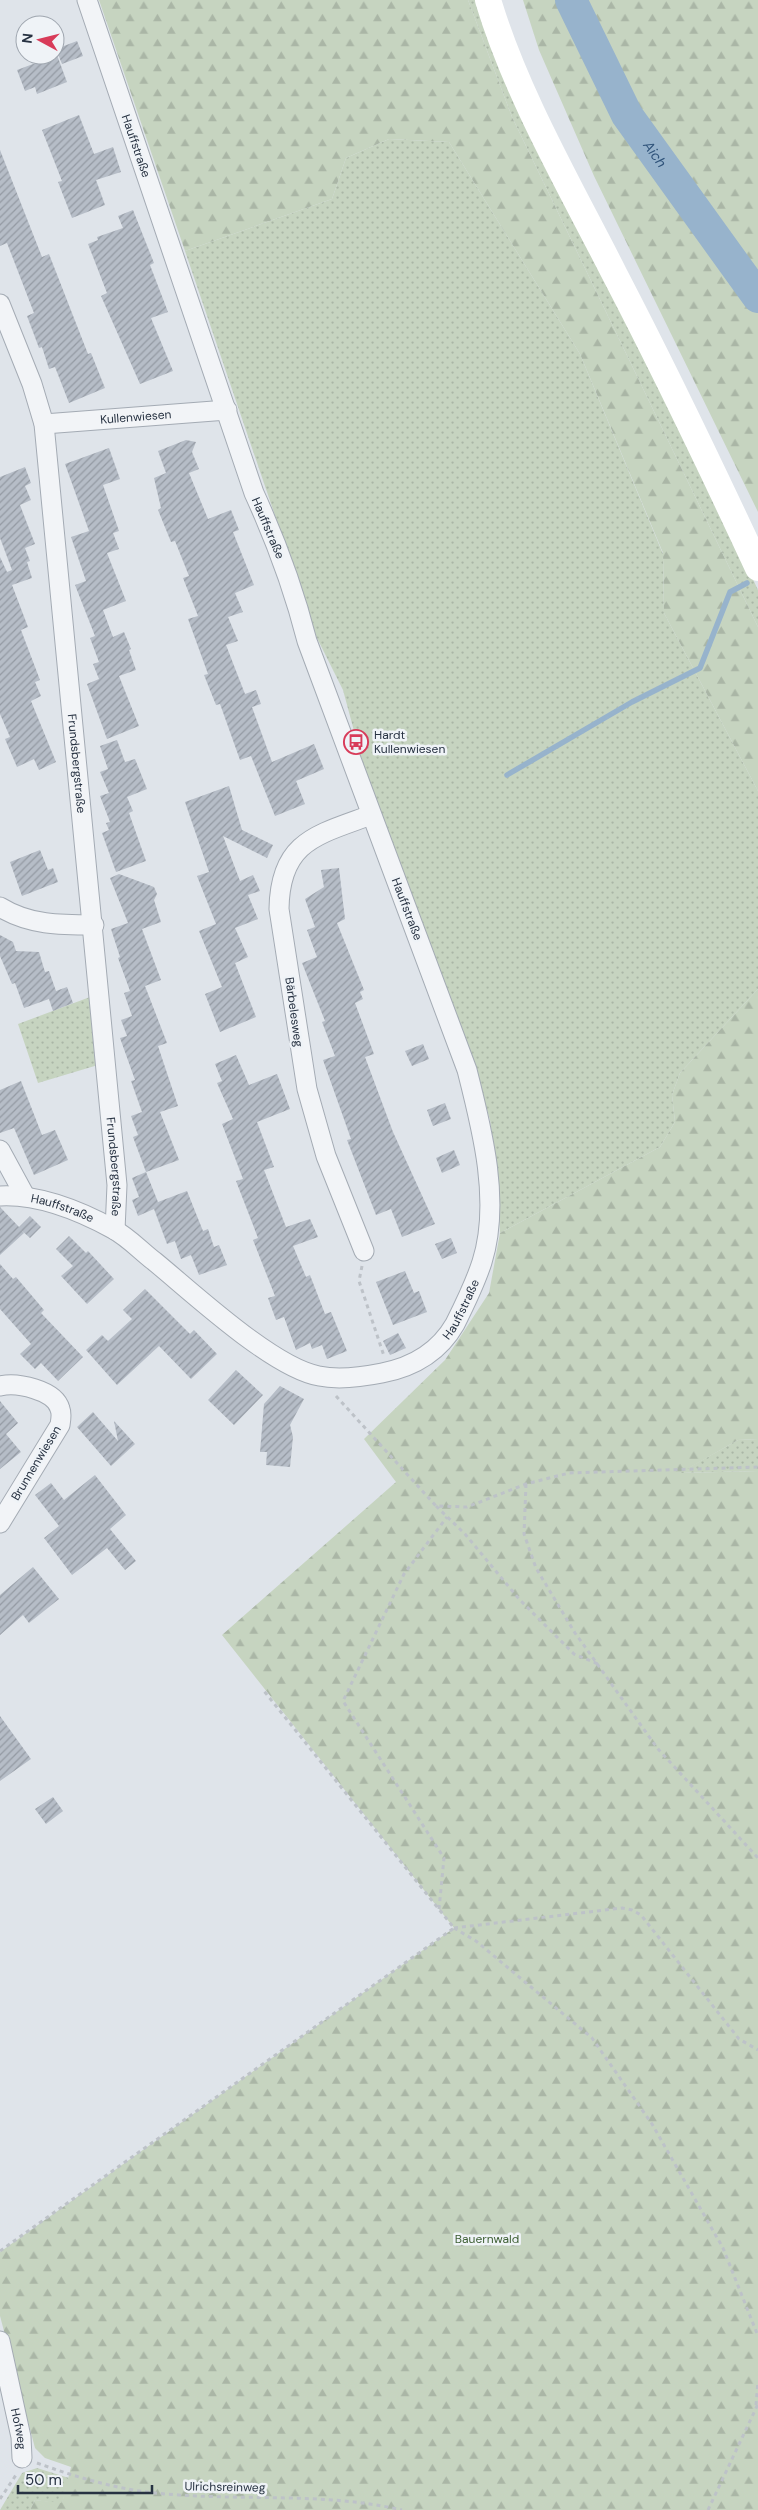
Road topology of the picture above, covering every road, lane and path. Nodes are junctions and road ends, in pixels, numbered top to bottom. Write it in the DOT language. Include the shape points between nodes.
graph roads {
  1 [pos="87,0"];
  2 [pos="488,0"];
  3 [pos="0,304"];
  4 [pos="228,410"];
  5 [pos="44,424"];
  6 [pos="758,568"];
  7 [pos="372,815"];
  8 [pos="0,907"];
  9 [pos="94,925"];
  10 [pos="0,1150"];
  11 [pos="0,1196"];
  12 [pos="25,1196"];
  13 [pos="115,1230"];
  14 [pos="364,1251"];
  15 [pos="390,1372"];
  16 [pos="319,1376"];
  17 [pos="0,1386"];
  18 [pos="758,1467"];
  19 [pos="526,1484"];
  20 [pos="436,1506"];
  21 [pos="447,1517"];
  22 [pos="0,1523"];
  23 [pos="598,1664"];
  24 [pos="264,1691"];
  25 [pos="758,1858"];
  26 [pos="439,1910"];
  27 [pos="454,1928"];
  28 [pos="758,2050"];
  29 [pos="0,2251"];
  30 [pos="758,2336"];
  31 [pos="0,2341"];
  32 [pos="758,2381"];
  33 [pos="757,2406"];
  34 [pos="22,2458"];
  35 [pos="0,2499"];
  36 [pos="402,2510"];
  37 [pos="708,2510"];
  1 -- 4 [label="street, Hauffstraße"];
  2 -- 6 [label="main road" via="520,82 568,183 677,393"];
  3 -- 5 [label="street, Frundsbergstraße" via="32,384"];
  4 -- 5 [label="street, Kullenwiesen"];
  4 -- 7 [label="street, Hauffstraße" via="254,493 273,536 307,641"];
  5 -- 9 [label="street, Frundsbergstraße"];
  7 -- 14 [label="street, Bärbelesweg" via="316,835 297,851 279,886 279,909 307,1089 326,1156"];
  7 -- 15 [label="street, Hauffstraße" via="467,1070 488,1171 490,1211 483,1260 452,1329 434,1351 413,1364"];
  8 -- 9 [label="street" via="26,920"];
  9 -- 13 [label="street, Frundsbergstraße" via="117,1185"];
  10 -- 12 [label="street"];
  11 -- 12 [label="street, Hauffstraße"];
  12 -- 13 [label="street, Hauffstraße"];
  13 -- 16 [label="street, Hauffstraße" via="256,1344 296,1370"];
  14 -- 15 [label="path" via="359,1281"];
  15 -- 16 [label="street, Hauffstraße" via="365,1376"];
  16 -- 20 [label="path"];
  17 -- 22 [label="street, Brunnenwiesen" via="31,1387 56,1401 61,1416 60,1425"];
  18 -- 19 [label="path" via="569,1473"];
  19 -- 20 [label="path" via="467,1507"];
  19 -- 23 [label="path" via="524,1534 536,1568 575,1633"];
  20 -- 21 [label="path"];
  21 -- 23 [label="path" via="519,1599 574,1654"];
  21 -- 26 [label="path" via="404,1574 343,1701 444,1858"];
  23 -- 25 [label="path" via="658,1749"];
  24 -- 26 [label="path"];
  26 -- 27 [label="path"];
  27 -- 28 [label="path" via="622,1908 632,1910 641,1915 739,2039"];
  27 -- 29 [label="path"];
  27 -- 30 [label="path" via="476,1941 592,2038 652,2124 723,2248"];
  31 -- 34 [label="street, Hofweg" via="21,2437"];
  32 -- 33 [label="path"];
  33 -- 37 [label="path"];
  34 -- 35 [label="path" via="16,2476"];
  34 -- 36 [label="path, Ulrichsreinweg" via="93,2482 166,2494 310,2498"];
}
